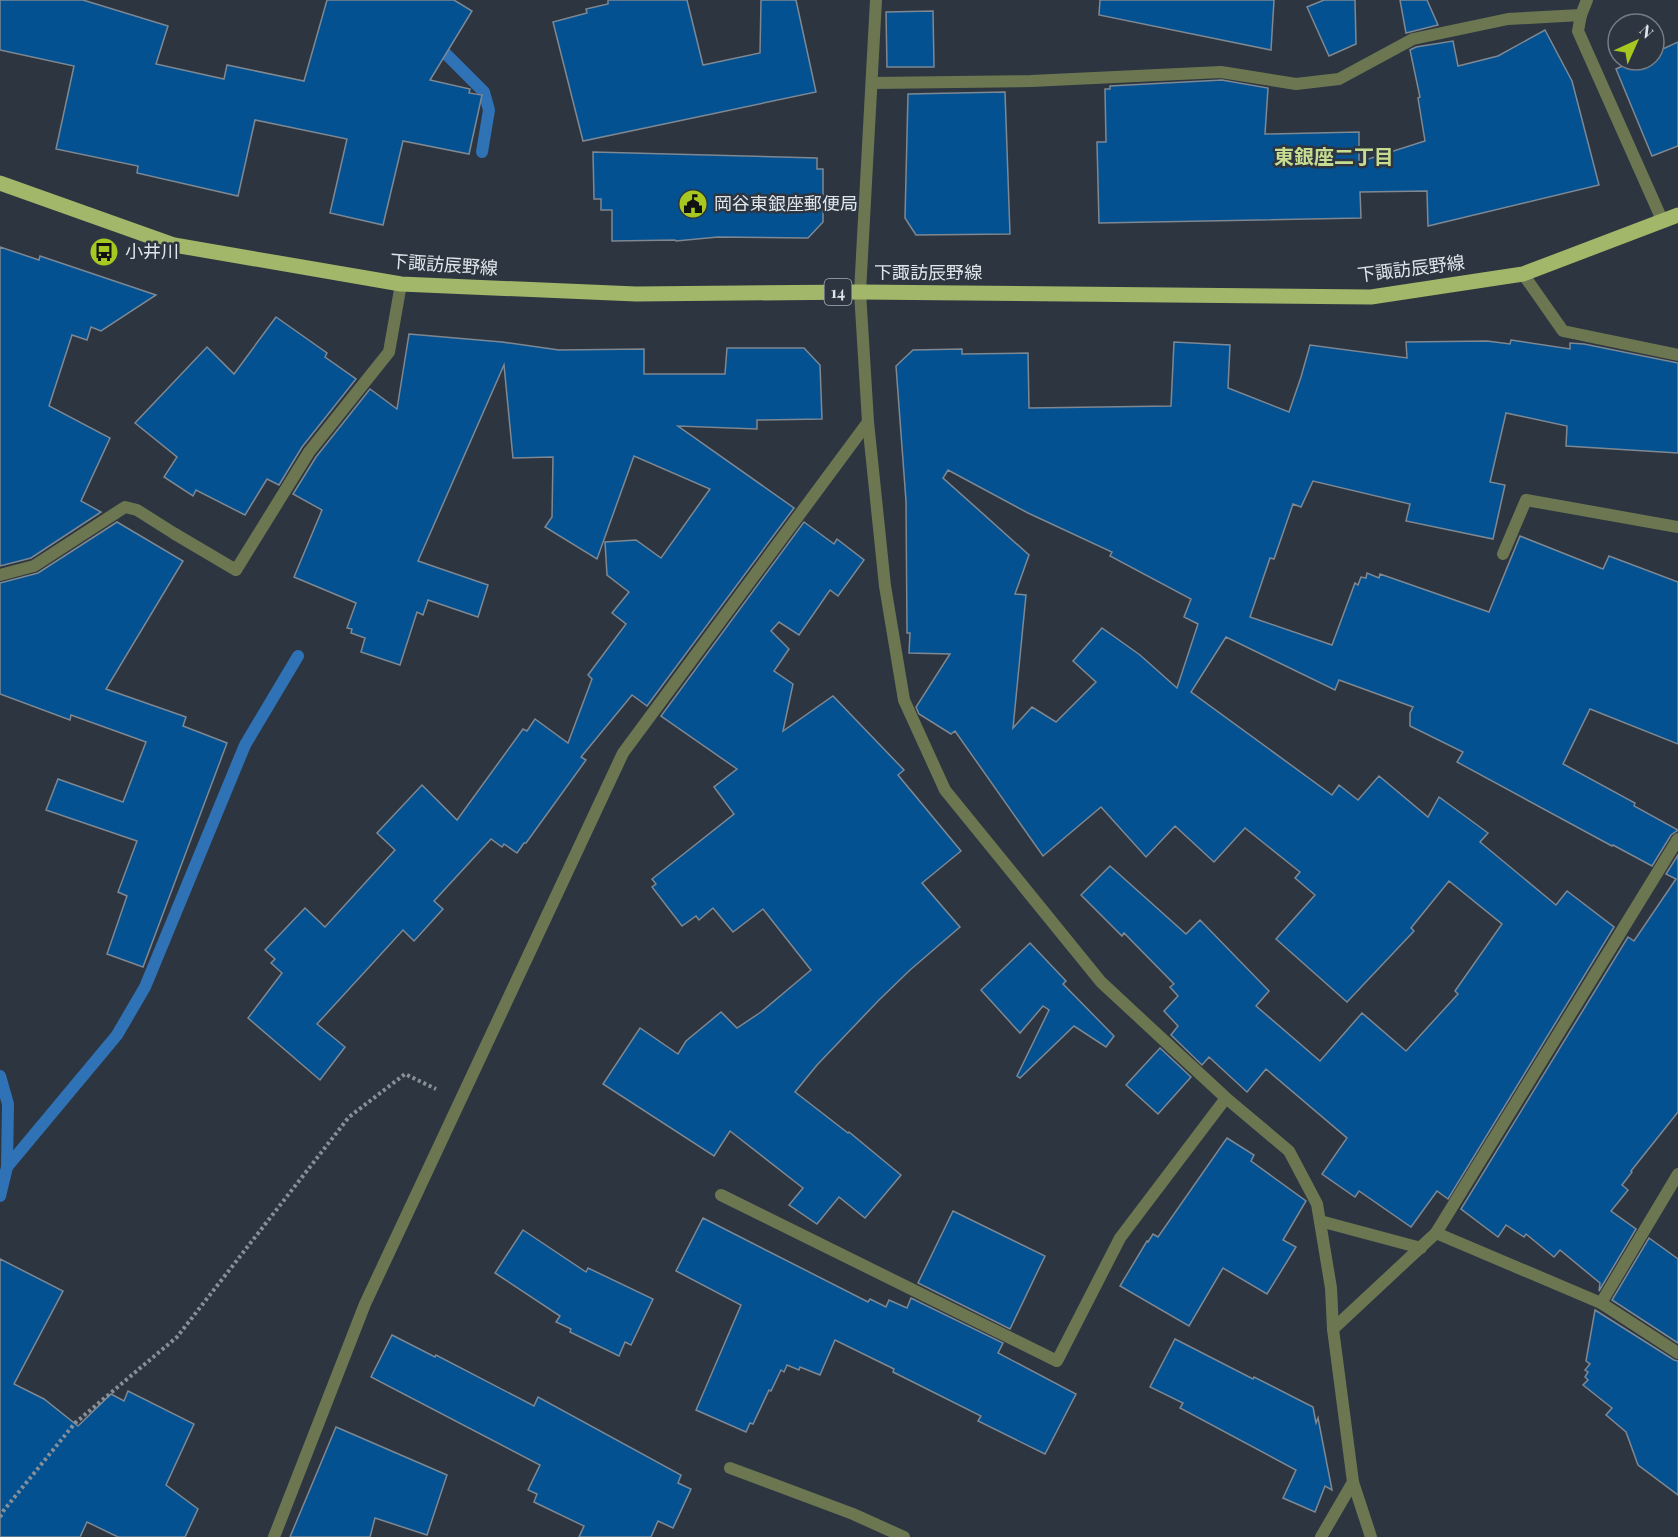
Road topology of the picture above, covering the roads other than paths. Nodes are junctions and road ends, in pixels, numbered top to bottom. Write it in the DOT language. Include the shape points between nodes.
graph roads {
  1 [pos="876,0"];
  2 [pos="1587,0"];
  3 [pos="1581,15"];
  4 [pos="872,83"];
  5 [pos="0,183"];
  6 [pos="1678,215"];
  7 [pos="1663,222"];
  8 [pos="1523,274"];
  9 [pos="401,284"];
  10 [pos="860,292"];
  11 [pos="1678,355"];
  12 [pos="868,422"];
  13 [pos="1678,527"];
  14 [pos="1503,554"];
  15 [pos="0,575"];
  16 [pos="1678,839"];
  17 [pos="1226,1098"];
  18 [pos="1678,1174"];
  19 [pos="721,1195"];
  20 [pos="1320,1221"];
  21 [pos="1436,1233"];
  22 [pos="1420,1248"];
  23 [pos="1601,1303"];
  24 [pos="1333,1329"];
  25 [pos="1678,1353"];
  26 [pos="730,1468"];
  27 [pos="1353,1482"];
  28 [pos="274,1537"];
  29 [pos="904,1537"];
  30 [pos="1321,1537"];
  31 [pos="1371,1537"];
  1 -- 4 [label="street"];
  2 -- 3 [label="street"];
  3 -- 4 [label="street" via="1508,19 1413,39 1339,80 1296,84 1221,72 1031,81"];
  3 -- 7 [label="street" via="1578,30"];
  4 -- 10 [label="street"];
  5 -- 9 [label="main road, 下諏訪辰野線 / 14" via="174,245"];
  6 -- 7 [label="main road, 下諏訪辰野線 / 14"];
  7 -- 8 [label="main road, 下諏訪辰野線 / 14"];
  8 -- 10 [label="main road, 下諏訪辰野線 / 14" via="1371,297"];
  8 -- 11 [label="street" via="1563,331"];
  9 -- 10 [label="main road, 下諏訪辰野線 / 14" via="636,294"];
  9 -- 15 [label="street" via="388,352 309,452 236,570 137,510 125,507 34,566"];
  10 -- 12 [label="street"];
  12 -- 17 [label="street" via="885,586 903,700 945,790 1101,982"];
  12 -- 28 [label="street" via="623,753 365,1304"];
  13 -- 14 [label="street" via="1526,500"];
  16 -- 21 [label="street"];
  17 -- 19 [label="street" via="1120,1238 1057,1361"];
  17 -- 20 [label="street" via="1289,1152 1317,1204"];
  18 -- 23 [label="street"];
  20 -- 22 [label="street"];
  20 -- 24 [label="street"];
  21 -- 22 [label="street"];
  21 -- 23 [label="street"];
  22 -- 24 [label="street"];
  23 -- 25 [label="street"];
  24 -- 27 [label="street"];
  26 -- 29 [label="street"];
  27 -- 30 [label="street"];
  27 -- 31 [label="street"];
}
